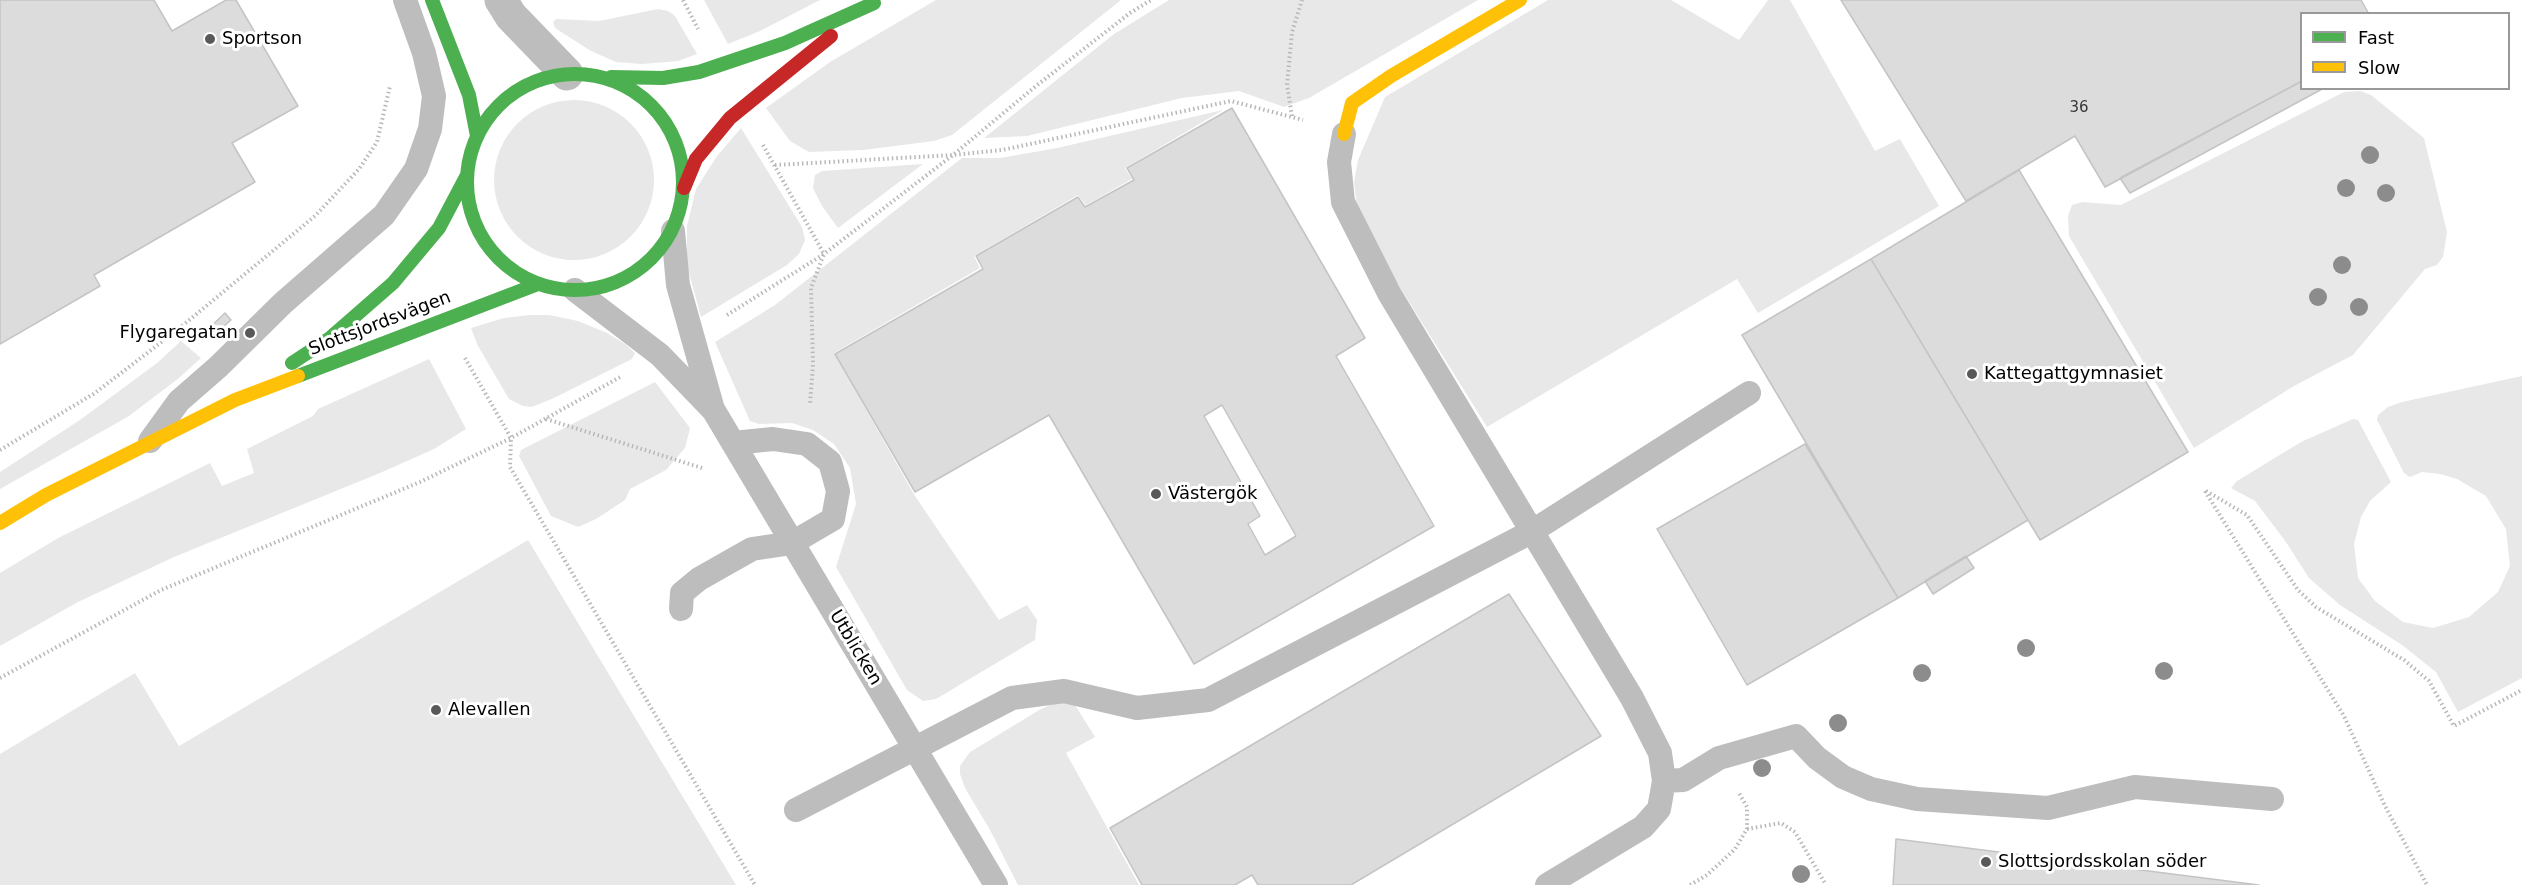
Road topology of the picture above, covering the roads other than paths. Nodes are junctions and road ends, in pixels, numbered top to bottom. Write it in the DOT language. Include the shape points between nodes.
graph roads {
  1 [pos="405,0"];
  2 [pos="432,0"];
  3 [pos="501,0"];
  4 [pos="1520,0"];
  5 [pos="876,1"];
  6 [pos="567,74"];
  7 [pos="605,77"];
  8 [pos="1344,134"];
  9 [pos="477,136"];
  10 [pos="467,175"];
  11 [pos="684,188"];
  12 [pos="673,231"];
  13 [pos="538,284"];
  14 [pos="575,290"];
  15 [pos="1749,393"];
  16 [pos="235,400"];
  17 [pos="714,411"];
  18 [pos="148,443"];
  19 [pos="733,443"];
  20 [pos="0,523"];
  21 [pos="1531,532"];
  22 [pos="792,543"];
  23 [pos="681,609"];
  24 [pos="914,748"];
  25 [pos="1664,781"];
  26 [pos="2272,799"];
  27 [pos="796,810"];
  28 [pos="996,885"];
  29 [pos="1547,885"];
  1 -- 18 [label="lane" via="434,96 430,129 416,169 384,215 179,401"];
  2 -- 9 [label="main road" via="469,95"];
  3 -- 6 [label="street" via="511,16"];
  4 -- 8 [label="main road" via="1352,103"];
  5 -- 7 [label="main road, Slottsjordsvägen" via="785,43 699,72 663,78"];
  5 -- 11 [label="main road, Slottsjordsvägen" via="730,118 696,159"];
  6 -- 7 [label="main road, Slottsjordsvägen"];
  6 -- 9 [label="main road, Slottsjordsvägen" via="539,80 514,92 499,105"];
  7 -- 11 [label="main road, Slottsjordsvägen" via="638,93 664,118 680,151"];
  8 -- 21 [label="lane" via="1339,162 1344,202 1389,293"];
  9 -- 10 [label="main road, Slottsjordsvägen"];
  10 -- 13 [label="main road, Slottsjordsvägen" via="472,216 484,241 513,271"];
  10 -- 16 [label="main road, Slottsjordsvägen" via="439,228 393,284 330,338"];
  11 -- 12 [label="main road, Slottsjordsvägen"];
  12 -- 14 [label="main road, Slottsjordsvägen" via="655,255 632,274 604,286"];
  12 -- 17 [label="lane" via="678,285"];
  13 -- 14 [label="main road, Slottsjordsvägen"];
  13 -- 16 [label="main road, Slottsjordsvägen"];
  14 -- 17 [label="lane" via="660,355"];
  15 -- 21 [label="lane"];
  16 -- 18 [label="main road, Slottsjordsvägen"];
  17 -- 19 [label="lane, Utblicken"];
  18 -- 20 [label="main road, Slottsjordsvägen"];
  19 -- 22 [label="lane, Utblicken"];
  19 -- 22 [label="lane" via="774,439 807,444 830,462 838,491 833,519"];
  21 -- 24 [label="lane" via="1208,700 1137,708 1064,692 1012,698"];
  21 -- 25 [label="lane" via="1632,698 1660,753"];
  22 -- 23 [label="lane" via="752,549 699,579 682,594"];
  22 -- 24 [label="lane, Utblicken"];
  24 -- 27 [label="lane"];
  24 -- 28 [label="lane, Utblicken"];
  25 -- 26 [label="lane" via="1683,780 1719,758 1796,736 1843,777 1871,789 1917,799 2048,808 2135,787"];
  25 -- 29 [label="lane" via="1659,809 1643,827"];
}
